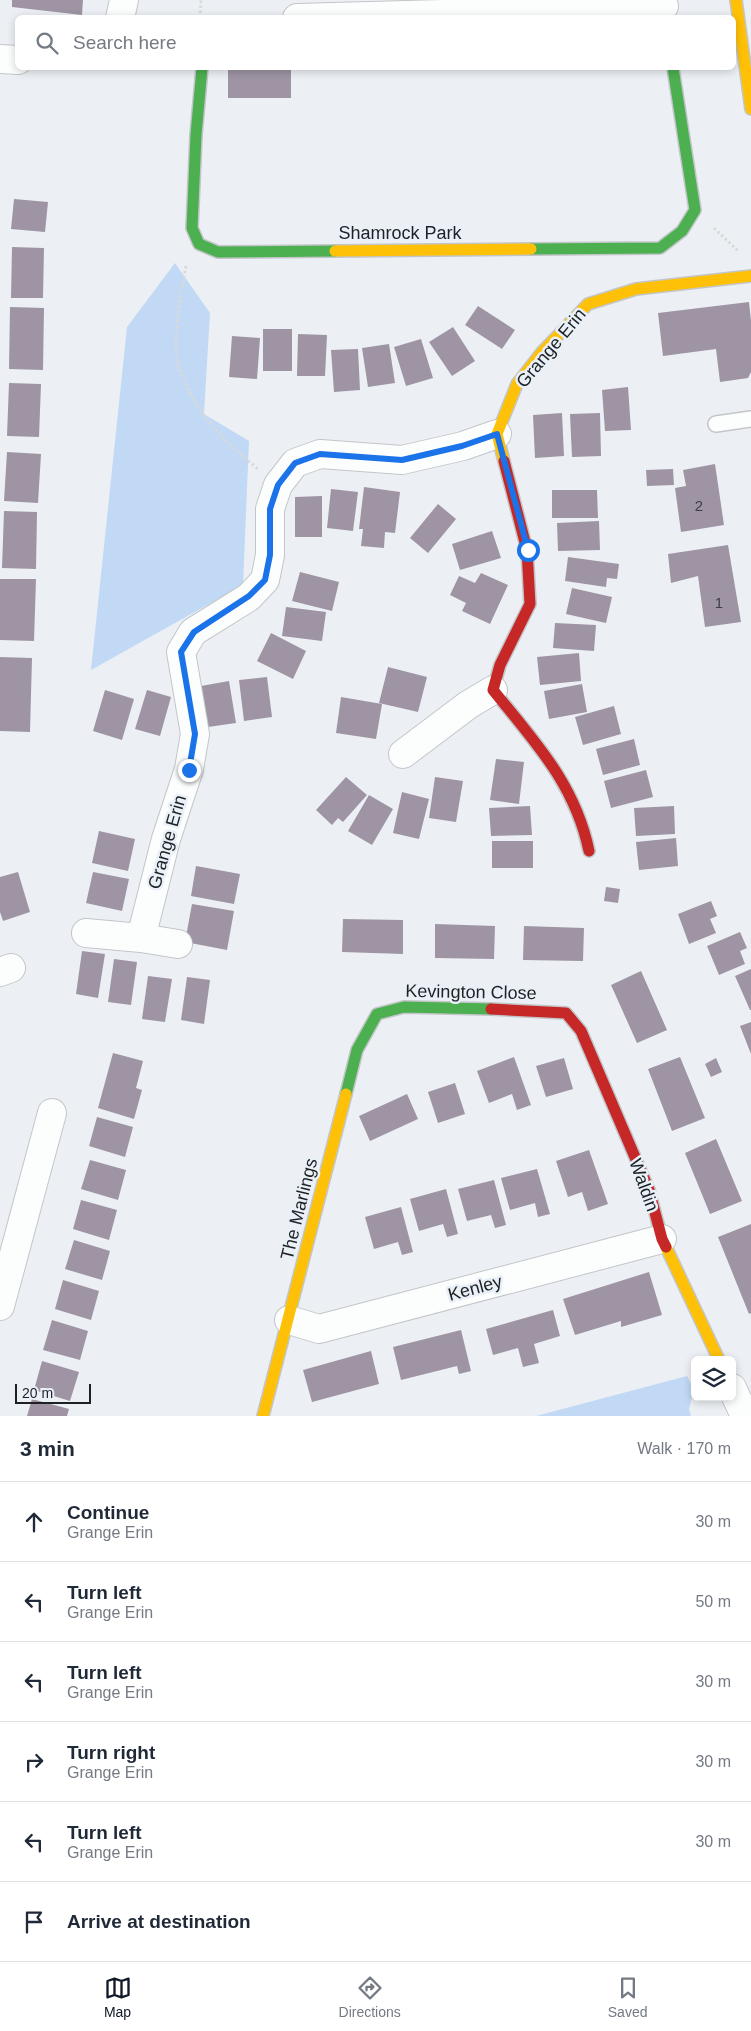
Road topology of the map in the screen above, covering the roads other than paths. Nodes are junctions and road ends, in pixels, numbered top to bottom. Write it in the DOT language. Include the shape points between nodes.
graph roads {
  1 [pos="124,0"];
  2 [pos="736,0"];
  3 [pos="665,8"];
  4 [pos="121,15"];
  5 [pos="406,15"];
  6 [pos="0,59"];
  7 [pos="15,60"];
  8 [pos="202,70"];
  9 [pos="674,70"];
  10 [pos="751,109"];
  11 [pos="749,276"];
  12 [pos="751,419"];
  13 [pos="716,424"];
  14 [pos="497,434"];
  15 [pos="493,690"];
  16 [pos="404,754"];
  17 [pos="589,851"];
  18 [pos="86,933"];
  19 [pos="141,938"];
  20 [pos="178,944"];
  21 [pos="566,1013"];
  22 [pos="377,1014"];
  23 [pos="52,1114"];
  24 [pos="662,1239"];
  25 [pos="0,1306"];
  26 [pos="289,1320"];
  27 [pos="717,1356"];
  28 [pos="736,1397"];
  29 [pos="263,1416"];
  30 [pos="745,1416"];
  1 -- 4 [label="street"];
  2 -- 10 [label="street"];
  3 -- 5 [label="street"];
  6 -- 7 [label="street"];
  8 -- 9 [label="street, Shamrock Park" via="192,228 200,244 218,252 660,248 682,232 695,210"];
  11 -- 14 [label="street, Grange Erin" via="636,289 588,304 542,352 517,384"];
  12 -- 13 [label="lane"];
  14 -- 15 [label="street" via="528,550 530,604 500,665"];
  14 -- 19 [label="street, Grange Erin" via="402,460 320,454 295,463 278,485 270,509 270,555 265,580 249,596 194,632 181,652 195,734 189,770 166,839"];
  15 -- 16 [label="street"];
  15 -- 17 [label="street" via="566,785 586,831"];
  18 -- 19 [label="street"];
  19 -- 20 [label="street"];
  21 -- 22 [label="street, Kevington Close" via="404,1007"];
  21 -- 24 [label="street, Waldin" via="585,1040 648,1190"];
  22 -- 26 [label="street, The Marlings" via="357,1050"];
  23 -- 25 [label="street"];
  24 -- 26 [label="street, Kenley" via="319,1328"];
  24 -- 27 [label="street, Waldin"];
  26 -- 29 [label="street, The Marlings"];
  28 -- 30 [label="street"];
}
